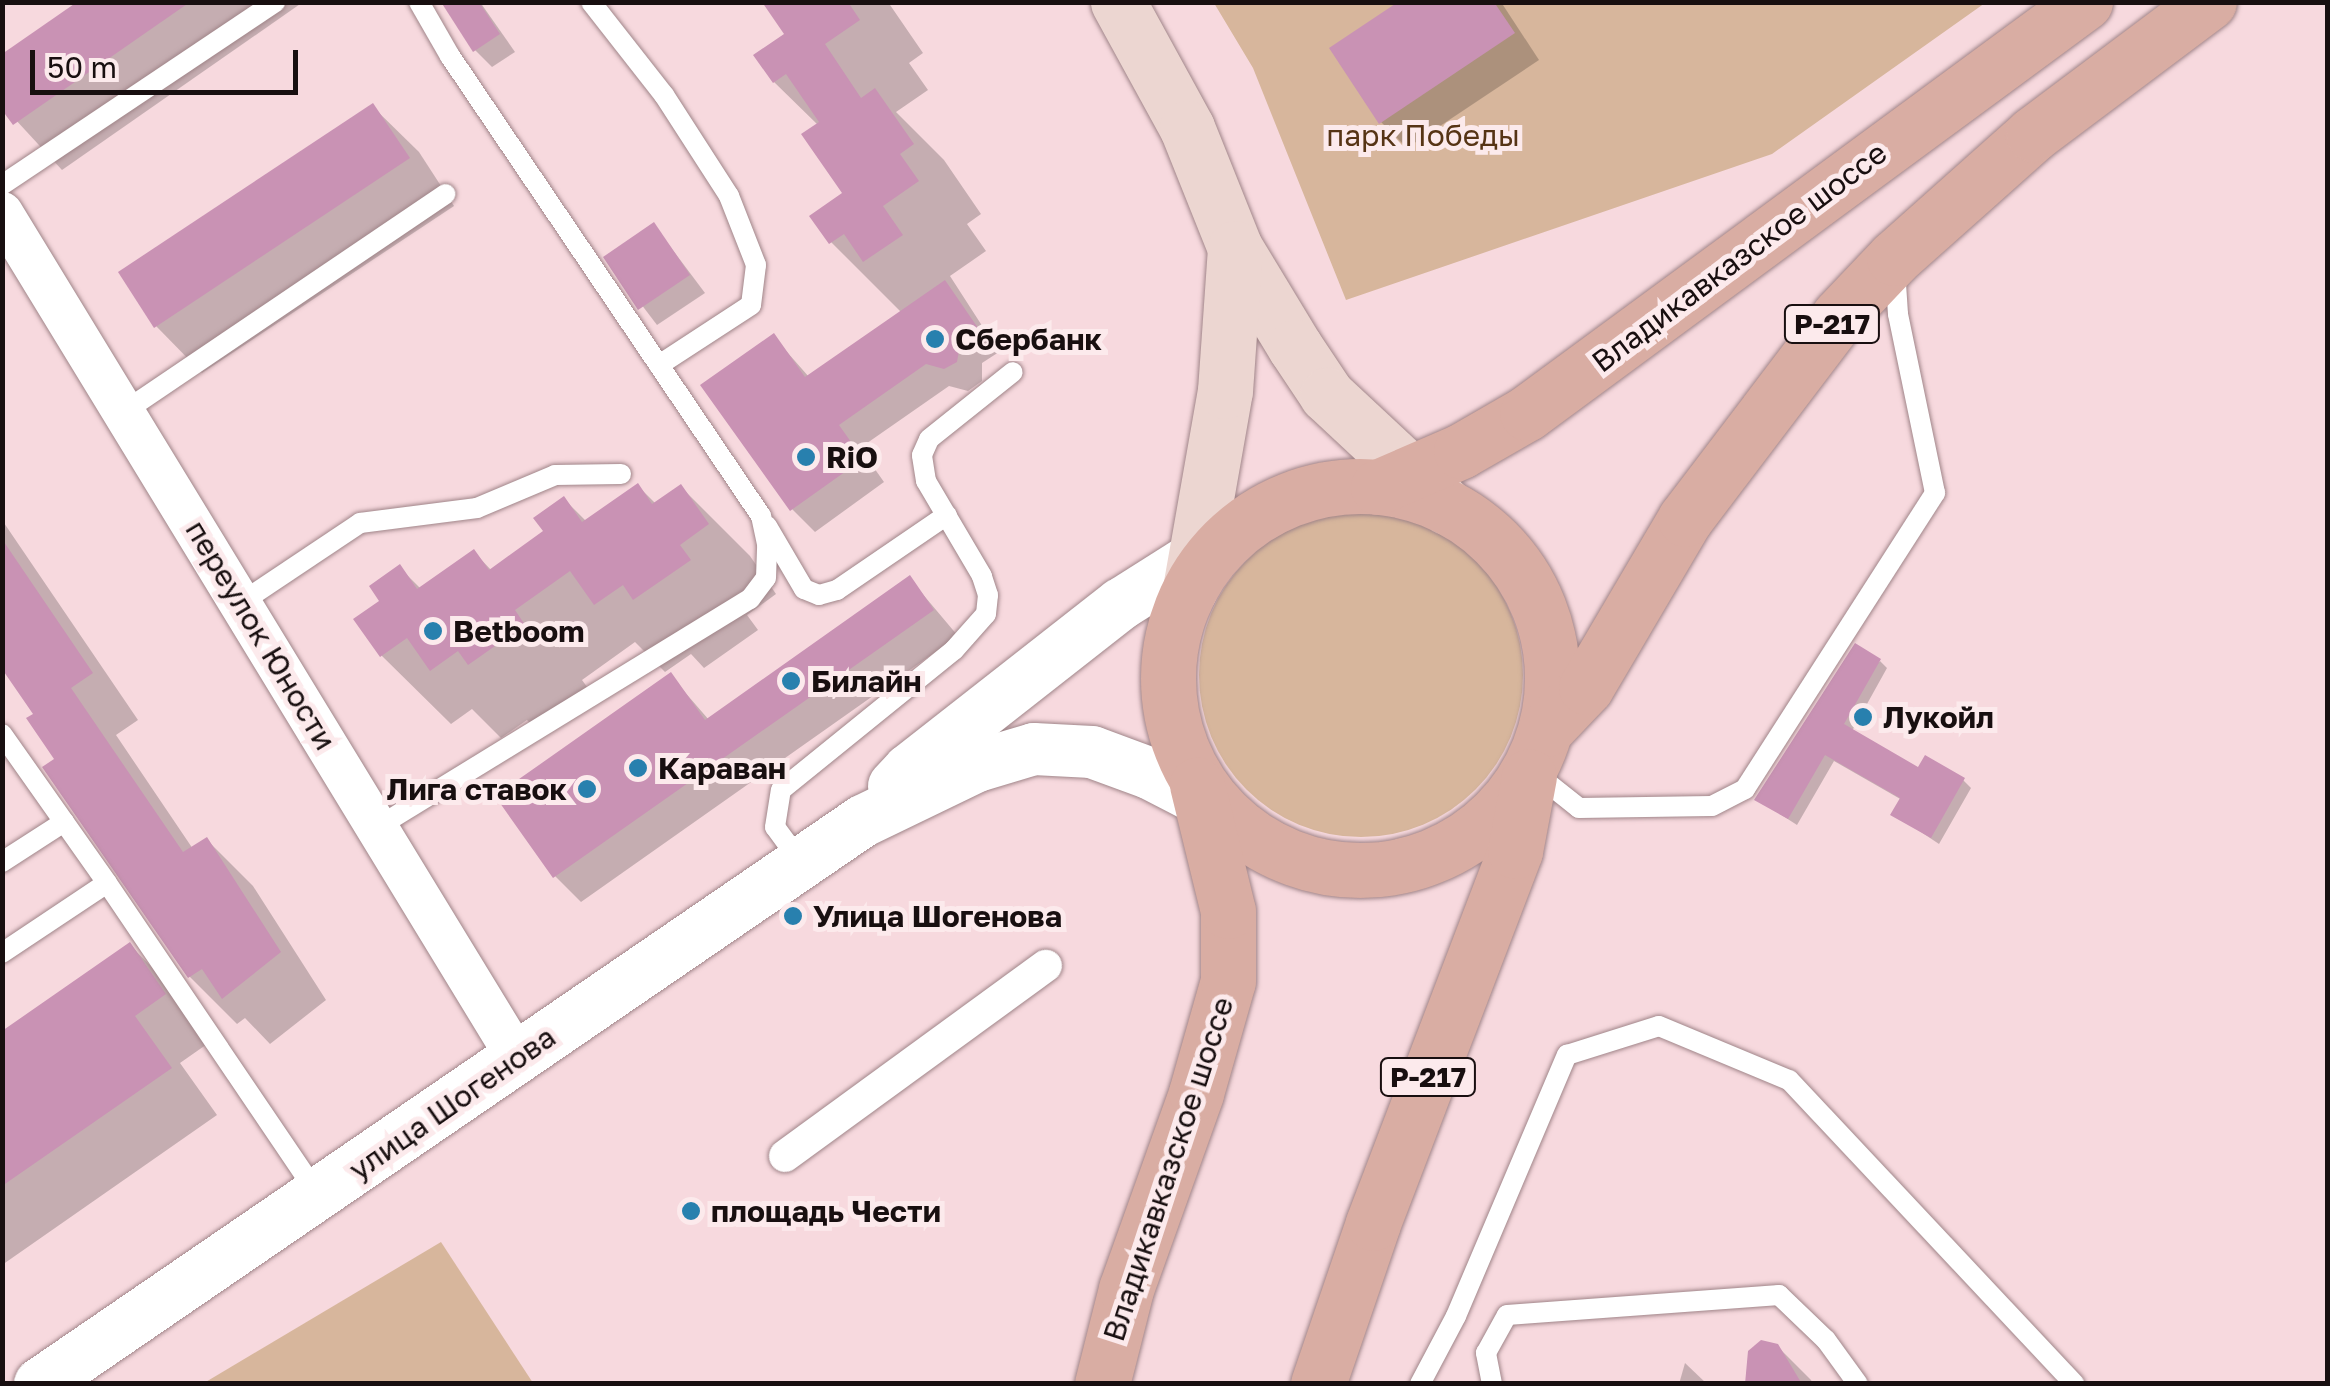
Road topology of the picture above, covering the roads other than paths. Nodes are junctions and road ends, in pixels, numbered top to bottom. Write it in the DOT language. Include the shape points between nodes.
graph roads {
  1 [pos="275,2"];
  2 [pos="419,2"];
  3 [pos="591,2"];
  4 [pos="1118,2"];
  5 [pos="2084,2"];
  6 [pos="2210,2"];
  7 [pos="2,185"];
  8 [pos="446,194"];
  9 [pos="2,213"];
  10 [pos="1236,248"];
  11 [pos="1894,258"];
  12 [pos="659,365"];
  13 [pos="1012,372"];
  14 [pos="125,411"];
  15 [pos="621,474"];
  16 [pos="1411,489"];
  17 [pos="947,515"];
  18 [pos="761,516"];
  19 [pos="1206,560"];
  20 [pos="242,602"];
  21 [pos="2,734"];
  22 [pos="1538,749"];
  23 [pos="1205,796"];
  24 [pos="863,820"];
  25 [pos="64,822"];
  26 [pos="376,828"];
  27 [pos="2,862"];
  28 [pos="801,863"];
  29 [pos="108,884"];
  30 [pos="2,952"];
  31 [pos="1040,959"];
  32 [pos="518,1058"];
  33 [pos="779,1148"];
  34 [pos="319,1196"];
  35 [pos="40,1384"];
  36 [pos="1102,1384"];
  37 [pos="1318,1384"];
  38 [pos="1420,1384"];
  39 [pos="1492,1384"];
  40 [pos="1858,1384"];
  41 [pos="2074,1384"];
  1 -- 7 [label="lane"];
  2 -- 12 [label="lane"];
  3 -- 12 [label="lane" via="729,196 756,265 750,305"];
  4 -- 10 [label="main road" via="1187,128"];
  5 -- 16 [label="main road, Владикавказское шоссе" via="1527,413"];
  6 -- 11 [label="main road, Р-217" via="2034,134"];
  8 -- 14 [label="lane"];
  9 -- 14 [label="street, переулок Юности"];
  10 -- 16 [label="main road" via="1327,396"];
  10 -- 19 [label="main road"];
  11 -- 22 [label="main road, Р-217" via="1838,316 1717,473 1586,687"];
  11 -- 22 [label="lane" via="1898,314 1935,493 1745,788 1712,806 1578,808"];
  12 -- 18 [label="lane"];
  13 -- 17 [label="lane" via="924,446 922,469"];
  14 -- 20 [label="street, переулок Юности"];
  15 -- 20 [label="lane" via="555,475 477,508 360,523"];
  16 -- 19 [label="main road" via="1347,486 1302,495 1260,514"];
  16 -- 22 [label="main road, Р-217" via="1493,541 1536,600 1552,686"];
  17 -- 18 [label="lane" via="837,590 819,595 804,589"];
  17 -- 28 [label="lane" via="982,576 986,614 954,650 782,790 776,827"];
  18 -- 26 [label="lane" via="766,578 750,599"];
  19 -- 23 [label="main road, Р-217" via="1175,625 1168,664 1178,742"];
  19 -- 24 [label="street" via="1121,604 909,770"];
  20 -- 26 [label="street, переулок Юности"];
  21 -- 25 [label="lane"];
  22 -- 23 [label="main road, Р-217" via="1500,811 1459,844 1411,864 1359,871 1307,864 1260,842"];
  22 -- 37 [label="main road, Р-217" via="1515,850"];
  23 -- 24 [label="street" via="1092,752 1034,748 978,766"];
  23 -- 36 [label="main road, Владикавказское шоссе / Р-217" via="1228,911 1228,981 1196,1094 1126,1289"];
  24 -- 28 [label="street, улица Шогенова"];
  25 -- 27 [label="lane"];
  25 -- 29 [label="lane"];
  26 -- 32 [label="street, переулок Юности"];
  28 -- 32 [label="street, улица Шогенова"];
  29 -- 30 [label="lane"];
  29 -- 34 [label="lane"];
  31 -- 33 [label="street"];
  32 -- 34 [label="street, улица Шогенова"];
  34 -- 35 [label="street, улица Шогенова"];
  38 -- 41 [label="lane" via="1568,1056 1659,1026 1789,1080"];
  39 -- 40 [label="lane" via="1486,1353 1507,1315 1780,1295"];
}
